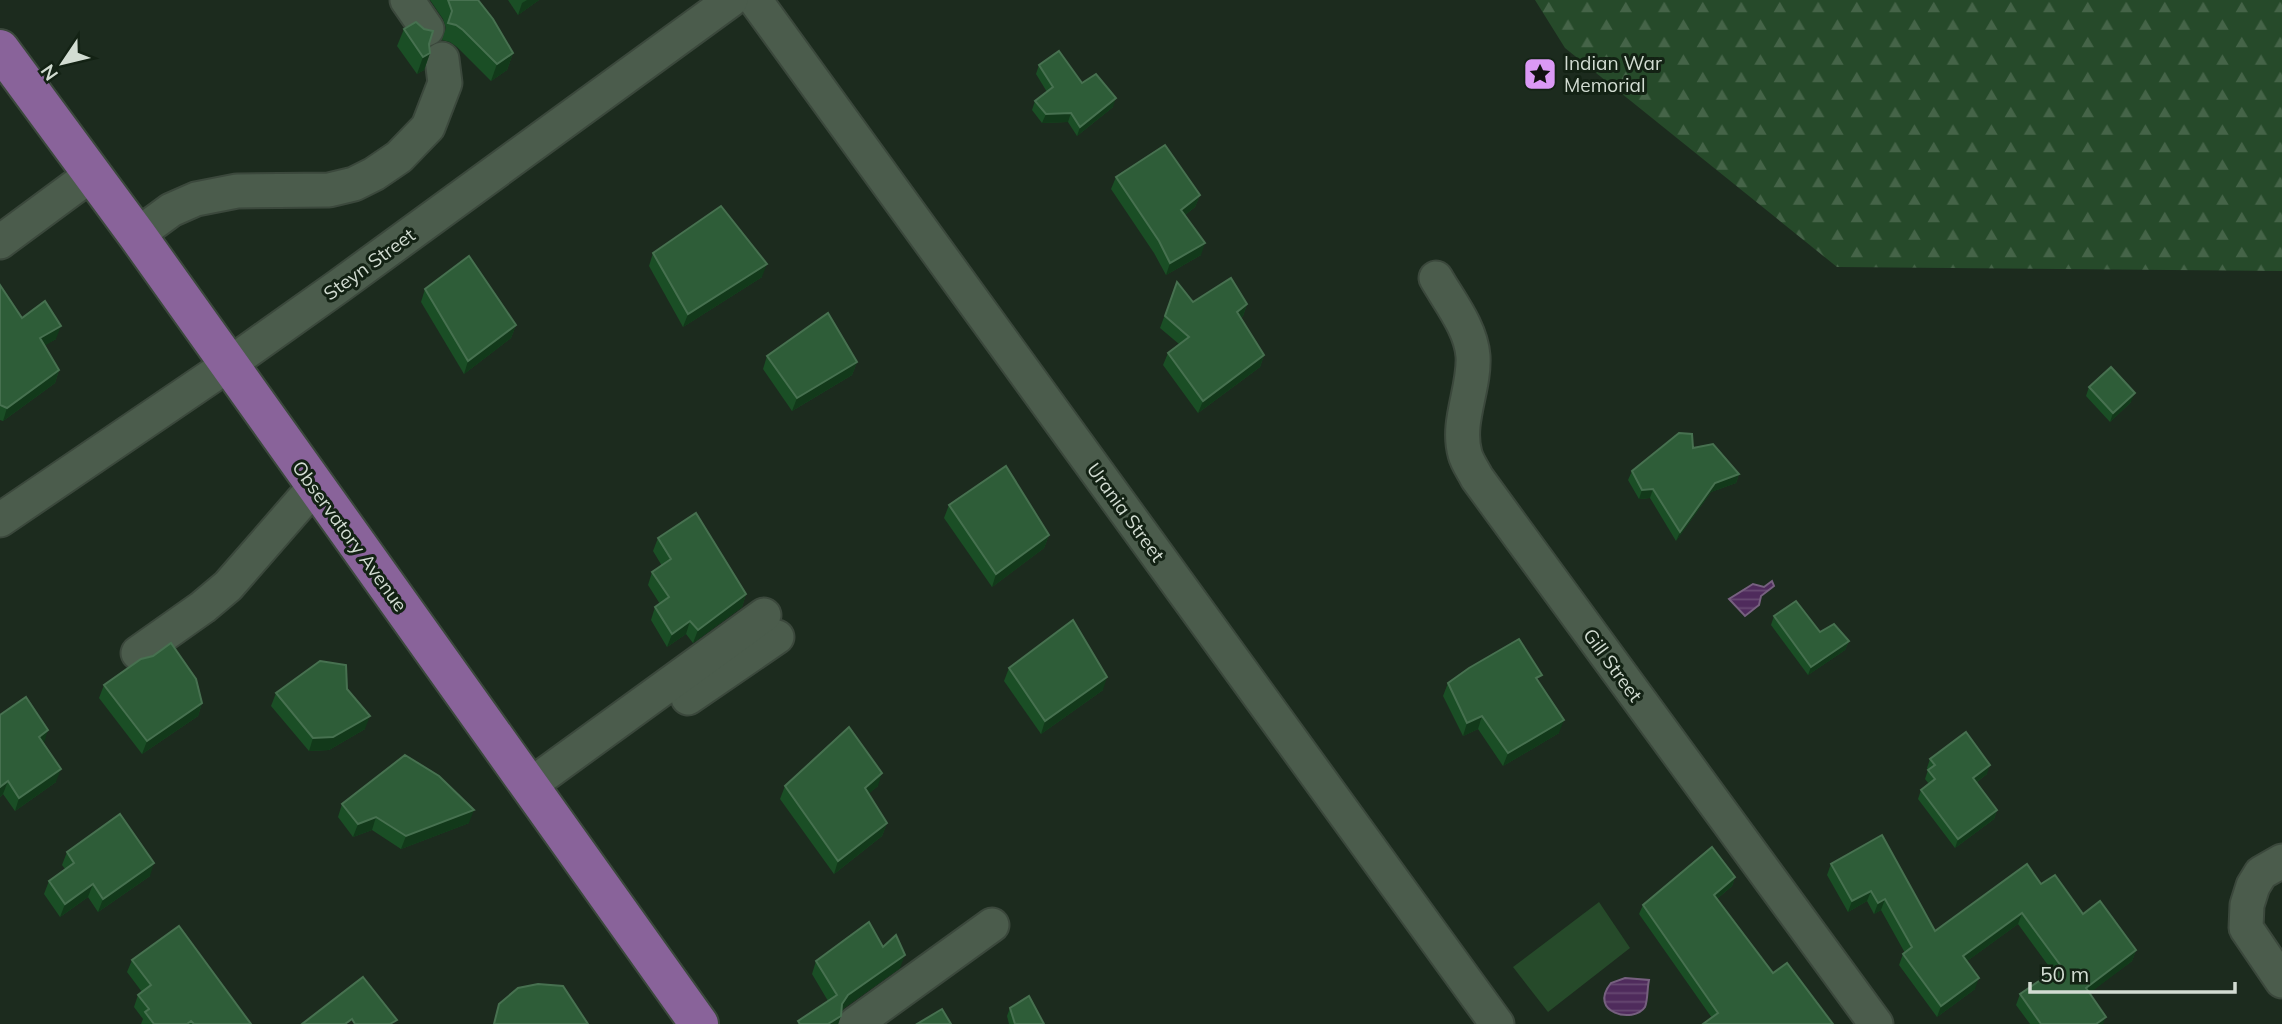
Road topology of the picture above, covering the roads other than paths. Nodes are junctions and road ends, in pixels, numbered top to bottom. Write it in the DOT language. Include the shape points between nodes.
graph roads {
  1 [pos="407,0"];
  2 [pos="731,0"];
  3 [pos="755,0"];
  4 [pos="427,29"];
  5 [pos="0,49"];
  6 [pos="442,59"];
  7 [pos="92,174"];
  8 [pos="137,235"];
  9 [pos="0,242"];
  10 [pos="1436,278"];
  11 [pos="228,365"];
  12 [pos="315,486"];
  13 [pos="0,520"];
  14 [pos="770,626"];
  15 [pos="138,653"];
  16 [pos="534,794"];
  17 [pos="2282,861"];
  18 [pos="992,925"];
  19 [pos="2282,981"];
  20 [pos="699,1024"];
  21 [pos="855,1024"];
  22 [pos="1497,1024"];
  23 [pos="1876,1024"];
  1 -- 4 [label="street"];
  2 -- 11 [label="street, Steyn Street"];
  3 -- 22 [label="street, Urania Street"];
  5 -- 7 [label="main road, Observatory Avenue"];
  6 -- 8 [label="street" via="445,83 428,127 399,157 374,174 329,190 237,191 196,199 171,210"];
  7 -- 8 [label="main road, Observatory Avenue"];
  7 -- 9 [label="street"];
  8 -- 11 [label="main road, Observatory Avenue"];
  10 -- 23 [label="street, Gill Street" via="1470,341 1473,357 1464,453 1476,478"];
  11 -- 12 [label="main road, Observatory Avenue"];
  11 -- 13 [label="street, Steyn Street"];
  12 -- 15 [label="street" via="228,586"];
  12 -- 16 [label="main road, Observatory Avenue"];
  14 -- 16 [label="street"];
  16 -- 20 [label="main road, Observatory Avenue"];
  17 -- 19 [label="street" via="2261,873 2246,905 2246,928"];
  18 -- 21 [label="street"];
}
